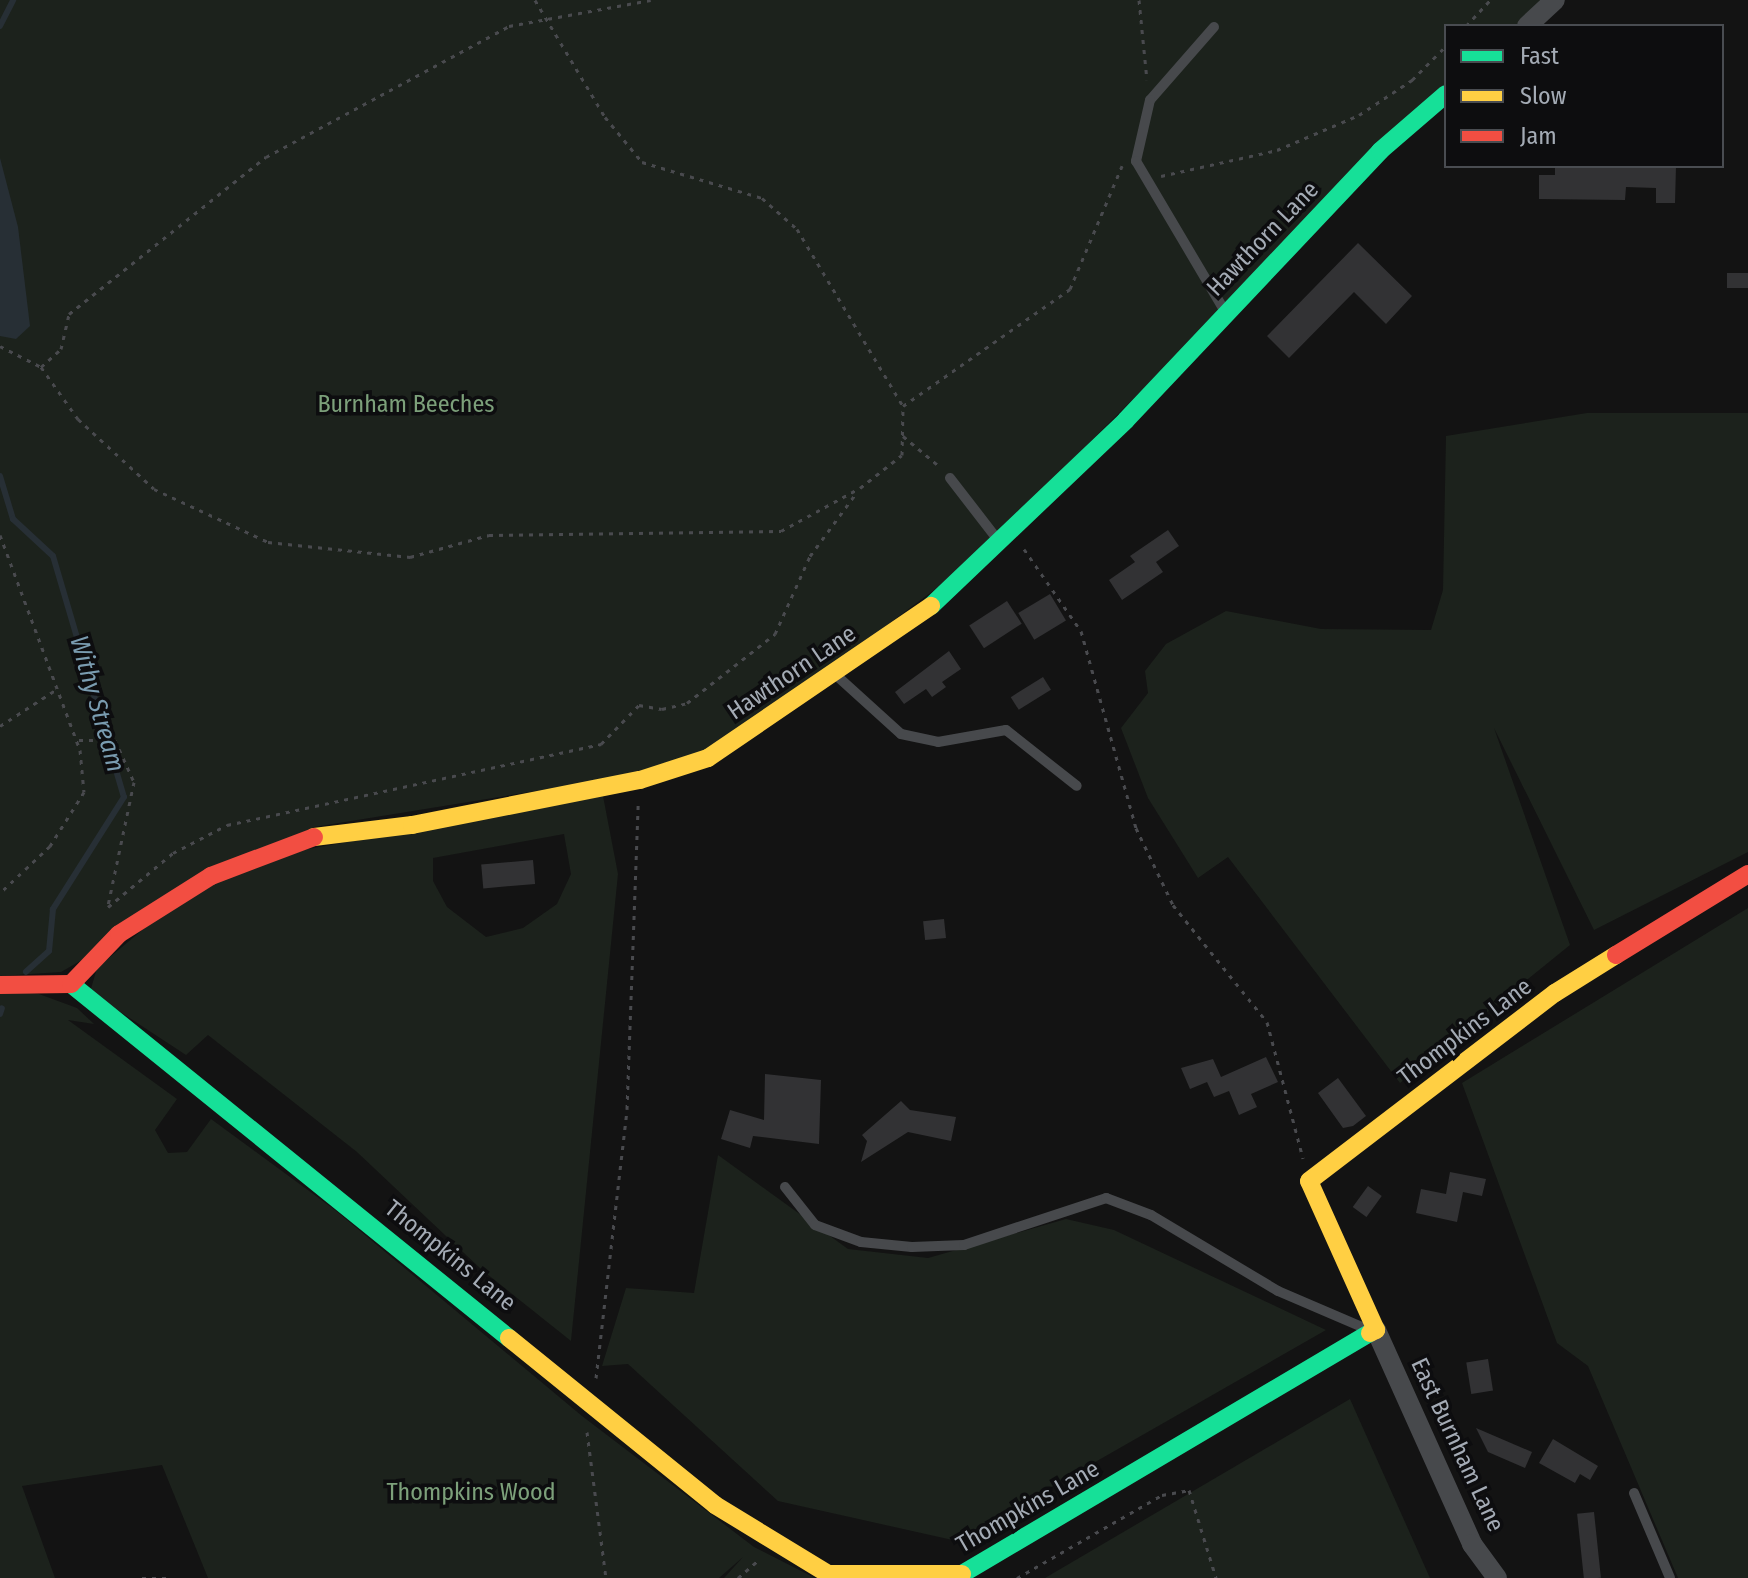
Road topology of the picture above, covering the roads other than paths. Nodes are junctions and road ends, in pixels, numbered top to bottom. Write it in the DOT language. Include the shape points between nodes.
graph roads {
  1 [pos="1555,0"];
  2 [pos="1529,24"];
  3 [pos="1214,27"];
  4 [pos="1444,96"];
  5 [pos="1227,315"];
  6 [pos="950,478"];
  7 [pos="1005,535"];
  8 [pos="835,675"];
  9 [pos="1077,786"];
  10 [pos="1748,874"];
  11 [pos="71,984"];
  12 [pos="0,985"];
  13 [pos="785,1187"];
  14 [pos="1375,1331"];
  15 [pos="1634,1493"];
  16 [pos="807,1569"];
  17 [pos="1497,1578"];
  18 [pos="1670,1578"];
  1 -- 2 [label="street"];
  3 -- 5 [label="lane" via="1150,100 1136,161"];
  4 -- 5 [label="street, Hawthorn Lane" via="1380,151"];
  5 -- 7 [label="street, Hawthorn Lane"];
  6 -- 7 [label="lane"];
  7 -- 8 [label="street, Hawthorn Lane" via="943,598"];
  8 -- 9 [label="lane" via="901,734 938,742 1006,730"];
  8 -- 11 [label="street, Hawthorn Lane" via="708,758 640,780 412,825 313,837 211,876 119,934"];
  10 -- 14 [label="street, Thompkins Lane" via="1555,993 1309,1181"];
  11 -- 12 [label="street"];
  11 -- 16 [label="street, Thompkins Lane" via="593,1401 715,1505"];
  13 -- 14 [label="lane" via="815,1225 861,1242 912,1247 964,1245 1106,1198 1151,1215 1278,1291"];
  14 -- 16 [label="street, Thompkins Lane" via="960,1575 828,1574"];
  14 -- 17 [label="street, East Burnham Lane" via="1472,1544"];
  15 -- 18 [label="lane"];
}
